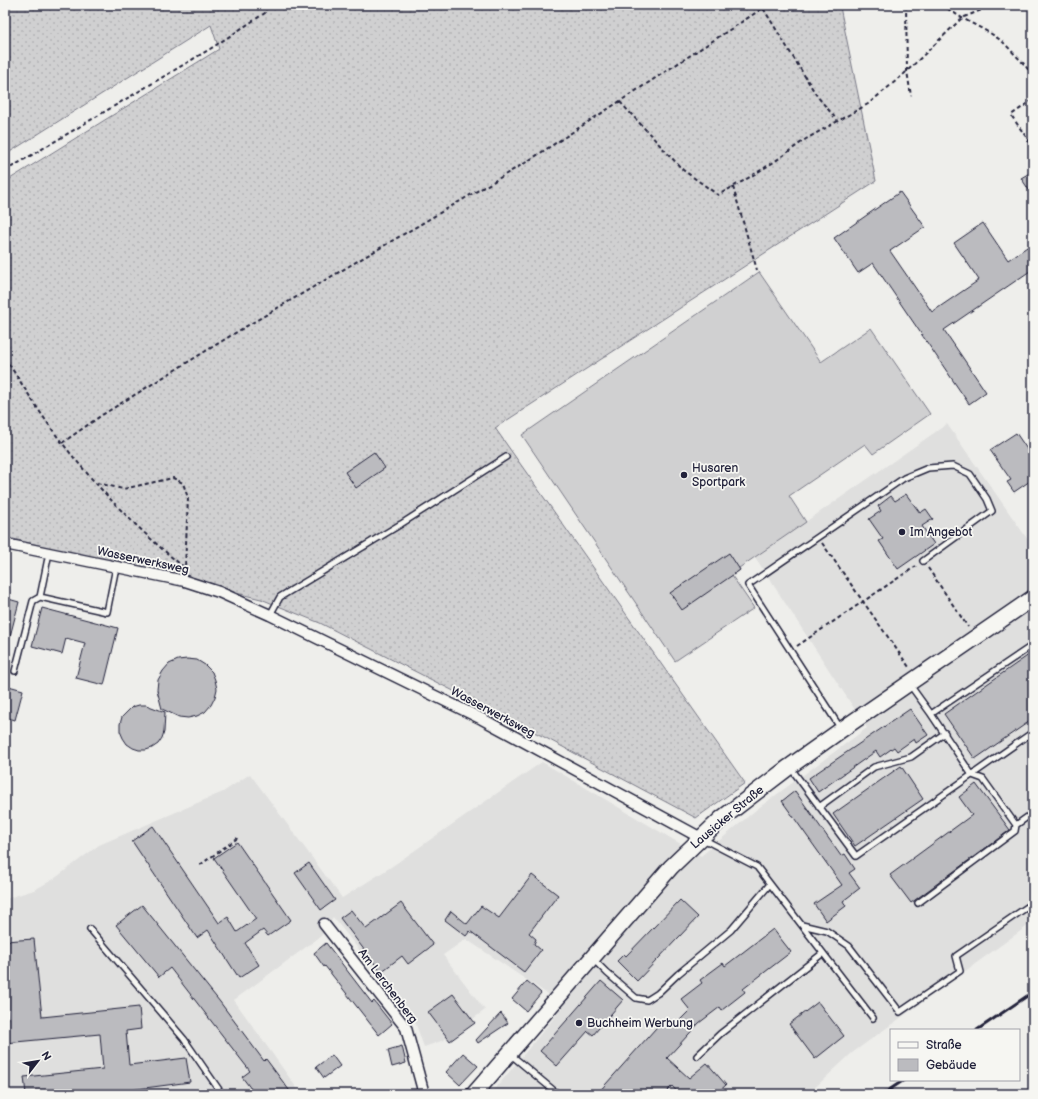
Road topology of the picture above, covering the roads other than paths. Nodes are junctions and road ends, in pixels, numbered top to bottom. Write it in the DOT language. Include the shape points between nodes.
graph roads {
  1 [pos="506,457"];
  2 [pos="5,544"];
  3 [pos="48,553"];
  4 [pos="923,561"];
  5 [pos="116,567"];
  6 [pos="40,597"];
  7 [pos="1033,598"];
  8 [pos="270,615"];
  9 [pos="1033,645"];
  10 [pos="15,671"];
  11 [pos="913,680"];
  12 [pos="931,714"];
  13 [pos="841,730"];
  14 [pos="1033,732"];
  15 [pos="945,733"];
  16 [pos="789,767"];
  17 [pos="972,774"];
  18 [pos="819,807"];
  19 [pos="1033,813"];
  20 [pos="1016,825"];
  21 [pos="700,838"];
  22 [pos="770,884"];
  23 [pos="918,903"];
  24 [pos="1033,903"];
  25 [pos="324,924"];
  26 [pos="802,925"];
  27 [pos="90,929"];
  28 [pos="824,953"];
  29 [pos="592,958"];
  30 [pos="873,1018"];
  31 [pos="509,1053"];
  32 [pos="697,1056"];
  33 [pos="222,1094"];
  34 [pos="424,1094"];
  35 [pos="474,1094"];
  36 [pos="558,1094"];
  1 -- 8 [label="lane" via="280,596"];
  2 -- 3 [label="street, Wasserwerksweg"];
  3 -- 5 [label="street, Wasserwerksweg"];
  3 -- 6 [label="lane"];
  4 -- 13 [label="lane" via="992,511 970,474 954,466 928,468 904,478 748,585"];
  5 -- 6 [label="lane" via="107,612"];
  5 -- 8 [label="street, Wasserwerksweg" via="185,581 218,592"];
  6 -- 10 [label="lane" via="33,601"];
  7 -- 11 [label="main road, Lausicker Straße"];
  8 -- 21 [label="street, Wasserwerksweg" via="482,719"];
  9 -- 12 [label="lane"];
  11 -- 12 [label="lane"];
  11 -- 13 [label="main road, Lausicker Straße"];
  12 -- 15 [label="lane"];
  13 -- 16 [label="main road, Lausicker Straße"];
  14 -- 17 [label="lane"];
  15 -- 17 [label="lane"];
  15 -- 18 [label="lane" via="911,757 874,767"];
  16 -- 18 [label="lane"];
  16 -- 21 [label="main road, Lausicker Straße" via="743,801"];
  17 -- 18 [label="lane" via="856,856"];
  17 -- 20 [label="lane" via="983,779"];
  19 -- 20 [label="lane"];
  20 -- 23 [label="lane" via="1015,831"];
  21 -- 22 [label="lane" via="757,867"];
  21 -- 29 [label="main road, Lausicker Straße" via="671,867"];
  22 -- 26 [label="lane"];
  22 -- 29 [label="lane" via="731,930 647,1000 636,998"];
  24 -- 26 [label="lane" via="956,956 960,971 900,1012 849,946 827,931"];
  25 -- 34 [label="street, Am Lerchenberg" via="406,1028"];
  26 -- 28 [label="lane"];
  27 -- 33 [label="lane" via="184,1039"];
  28 -- 30 [label="lane"];
  28 -- 32 [label="lane" via="720,1034"];
  29 -- 31 [label="main road, Lausicker Straße"];
  31 -- 35 [label="main road, Lausicker Straße"];
  31 -- 36 [label="lane"];
}
